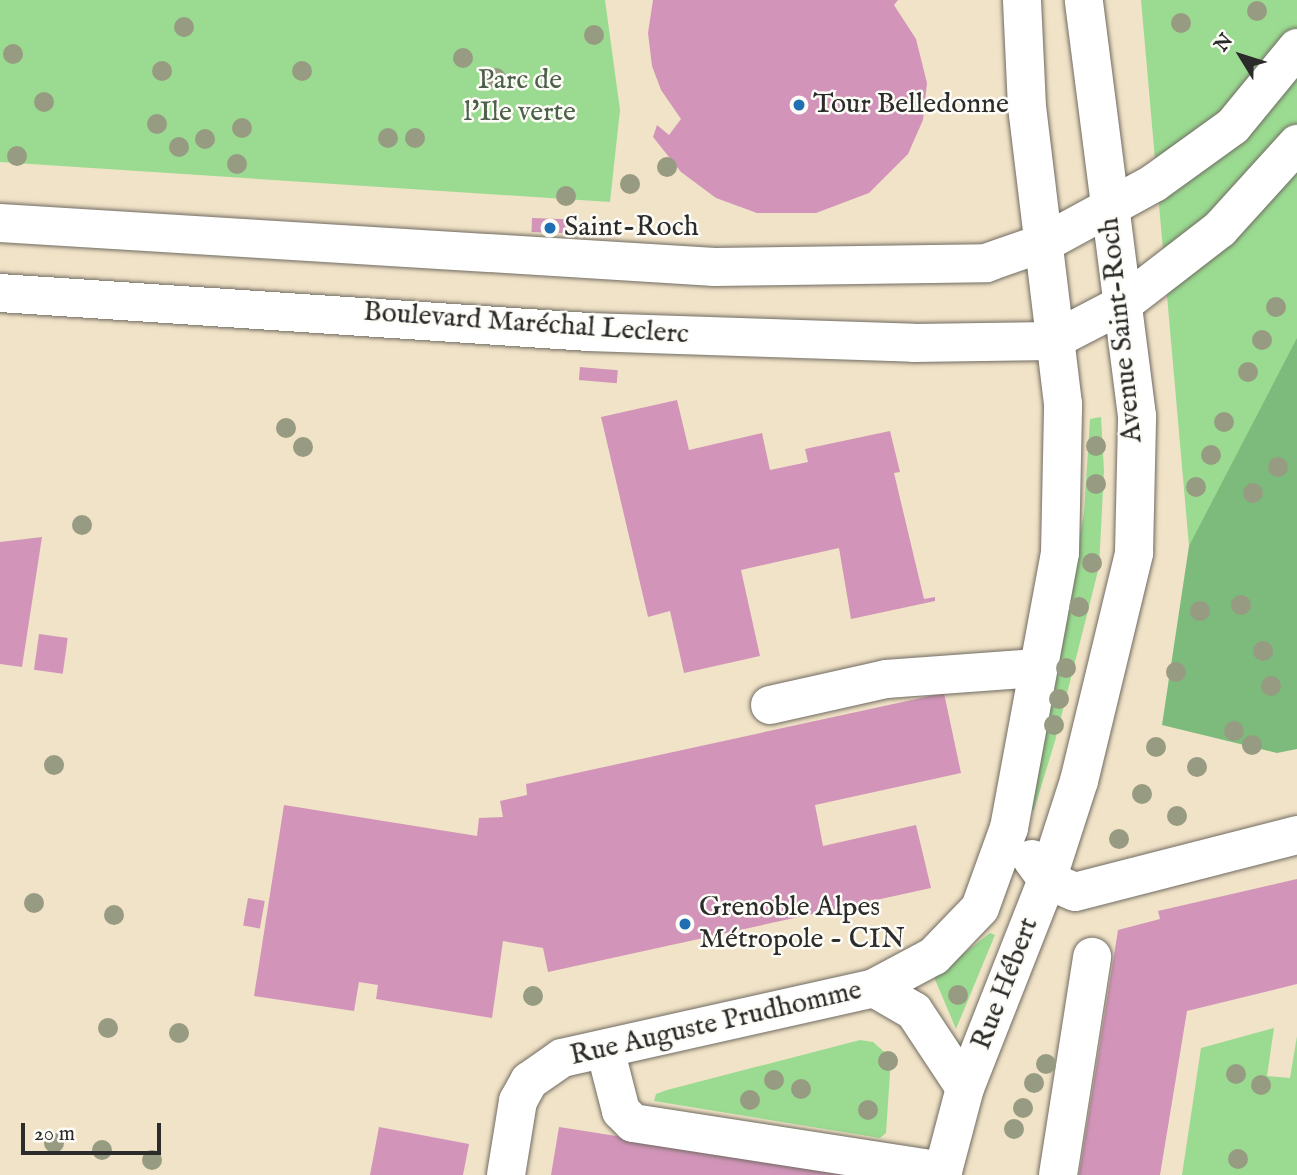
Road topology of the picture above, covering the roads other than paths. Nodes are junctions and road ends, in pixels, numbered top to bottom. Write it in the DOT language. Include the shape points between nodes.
graph roads {
  1 [pos="1022,0"];
  2 [pos="1084,0"];
  3 [pos="1297,48"];
  4 [pos="1297,144"];
  5 [pos="1109,211"];
  6 [pos="0,223"];
  7 [pos="1046,242"];
  8 [pos="0,293"];
  9 [pos="1122,304"];
  10 [pos="1052,341"];
  11 [pos="1037,668"];
  12 [pos="770,705"];
  13 [pos="1009,828"];
  14 [pos="1297,835"];
  15 [pos="1047,880"];
  16 [pos="1092,957"];
  17 [pos="874,989"];
  18 [pos="605,1049"];
  19 [pos="965,1088"];
  20 [pos="942,1173"];
  21 [pos="506,1175"];
  22 [pos="1058,1175"];
  1 -- 7 [label="street" via="1027,107"];
  2 -- 5 [label="street, Avenue Saint-Roch"];
  3 -- 5 [label="street" via="1233,126"];
  4 -- 9 [label="street" via="1220,229"];
  5 -- 7 [label="street"];
  5 -- 9 [label="street, Avenue Saint-Roch"];
  6 -- 7 [label="street" via="715,267 941,267 986,263"];
  7 -- 10 [label="street"];
  8 -- 10 [label="street, Boulevard Maréchal Leclerc" via="588,332 914,343"];
  9 -- 10 [label="street"];
  9 -- 15 [label="street, Avenue Saint-Roch" via="1137,416 1133,553 1101,702"];
  10 -- 11 [label="street" via="1063,404 1060,553"];
  11 -- 12 [label="street" via="884,669"];
  11 -- 13 [label="street"];
  13 -- 15 [label="street"];
  13 -- 17 [label="street, Rue Auguste Prudhomme" via="980,908 934,956"];
  14 -- 15 [label="street" via="1075,892"];
  15 -- 19 [label="street, Rue Hébert"];
  16 -- 22 [label="street"];
  17 -- 18 [label="street, Rue Auguste Prudhomme"];
  17 -- 19 [label="street, Rue Hébert" via="914,1011"];
  18 -- 20 [label="street" via="621,1111 633,1123"];
  18 -- 21 [label="street, Rue Auguste Prudhomme" via="562,1058 529,1081 518,1101"];
  19 -- 20 [label="street, Rue Hébert"];
}
